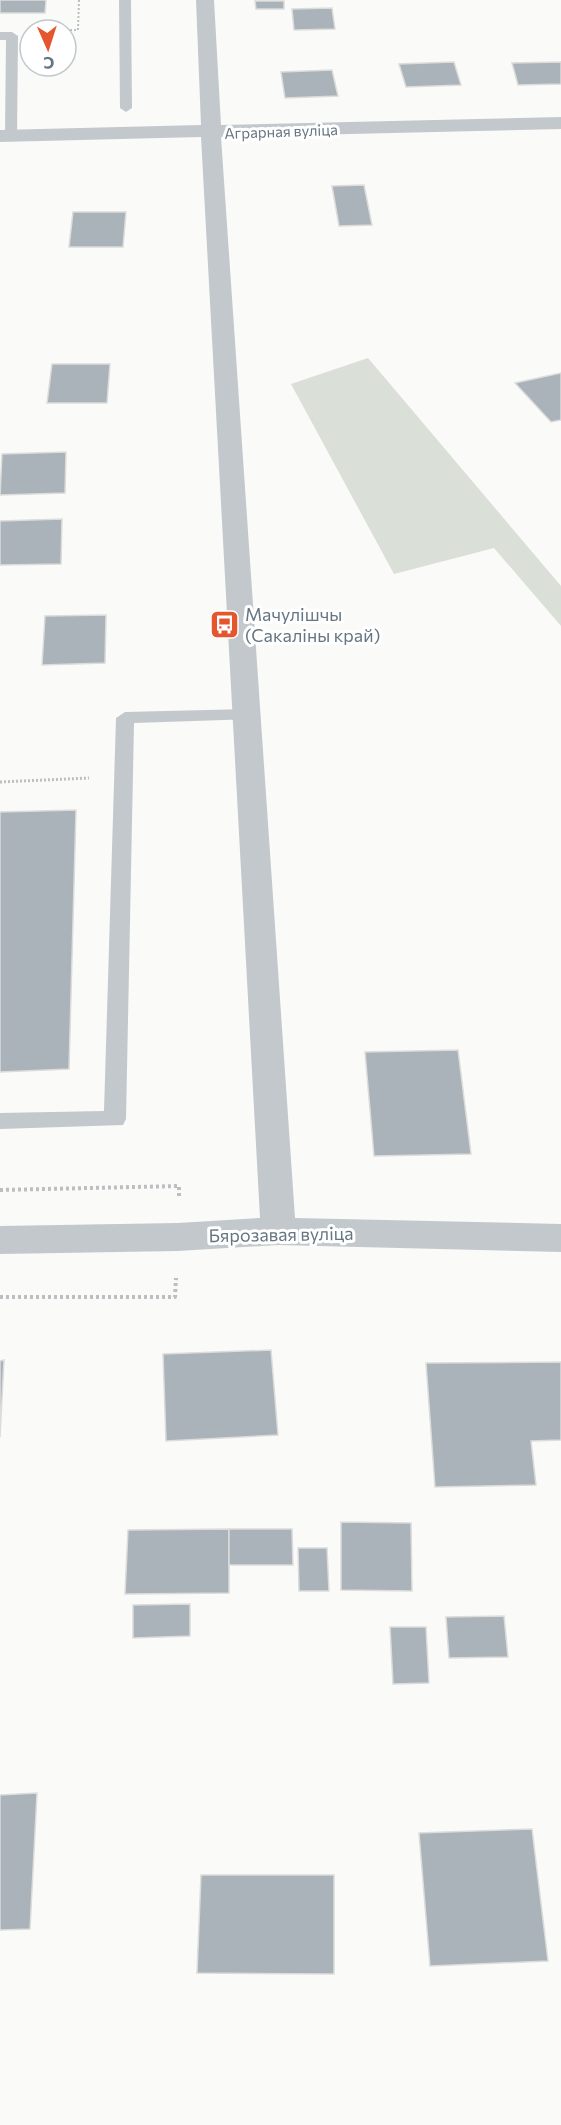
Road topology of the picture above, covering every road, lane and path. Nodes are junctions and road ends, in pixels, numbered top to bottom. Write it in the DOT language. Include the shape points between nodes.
graph roads {
  1 [pos="79,0"];
  2 [pos="125,0"];
  3 [pos="205,0"];
  4 [pos="78,30"];
  5 [pos="0,36"];
  6 [pos="126,108"];
  7 [pos="561,123"];
  8 [pos="211,133"];
  9 [pos="6,136"];
  10 [pos="249,715"];
  11 [pos="0,1122"];
  12 [pos="278,1231"];
  13 [pos="561,1238"];
  14 [pos="0,1239"];
  15 [pos="175,1297"];
  16 [pos="0,1298"];
  1 -- 4 [label="path"];
  2 -- 6 [label="lane"];
  3 -- 8 [label="street"];
  5 -- 9 [label="lane" via="12,36"];
  7 -- 8 [label="street, Аграрная вуліца"];
  8 -- 9 [label="street, Аграрная вуліца"];
  8 -- 10 [label="street"];
  10 -- 11 [label="lane" via="125,718 115,1119"];
  10 -- 12 [label="street"];
  12 -- 13 [label="street, Бярозавая вуліца"];
  12 -- 14 [label="street, Бярозавая вуліца" via="178,1237"];
  15 -- 16 [label="path"];
}
